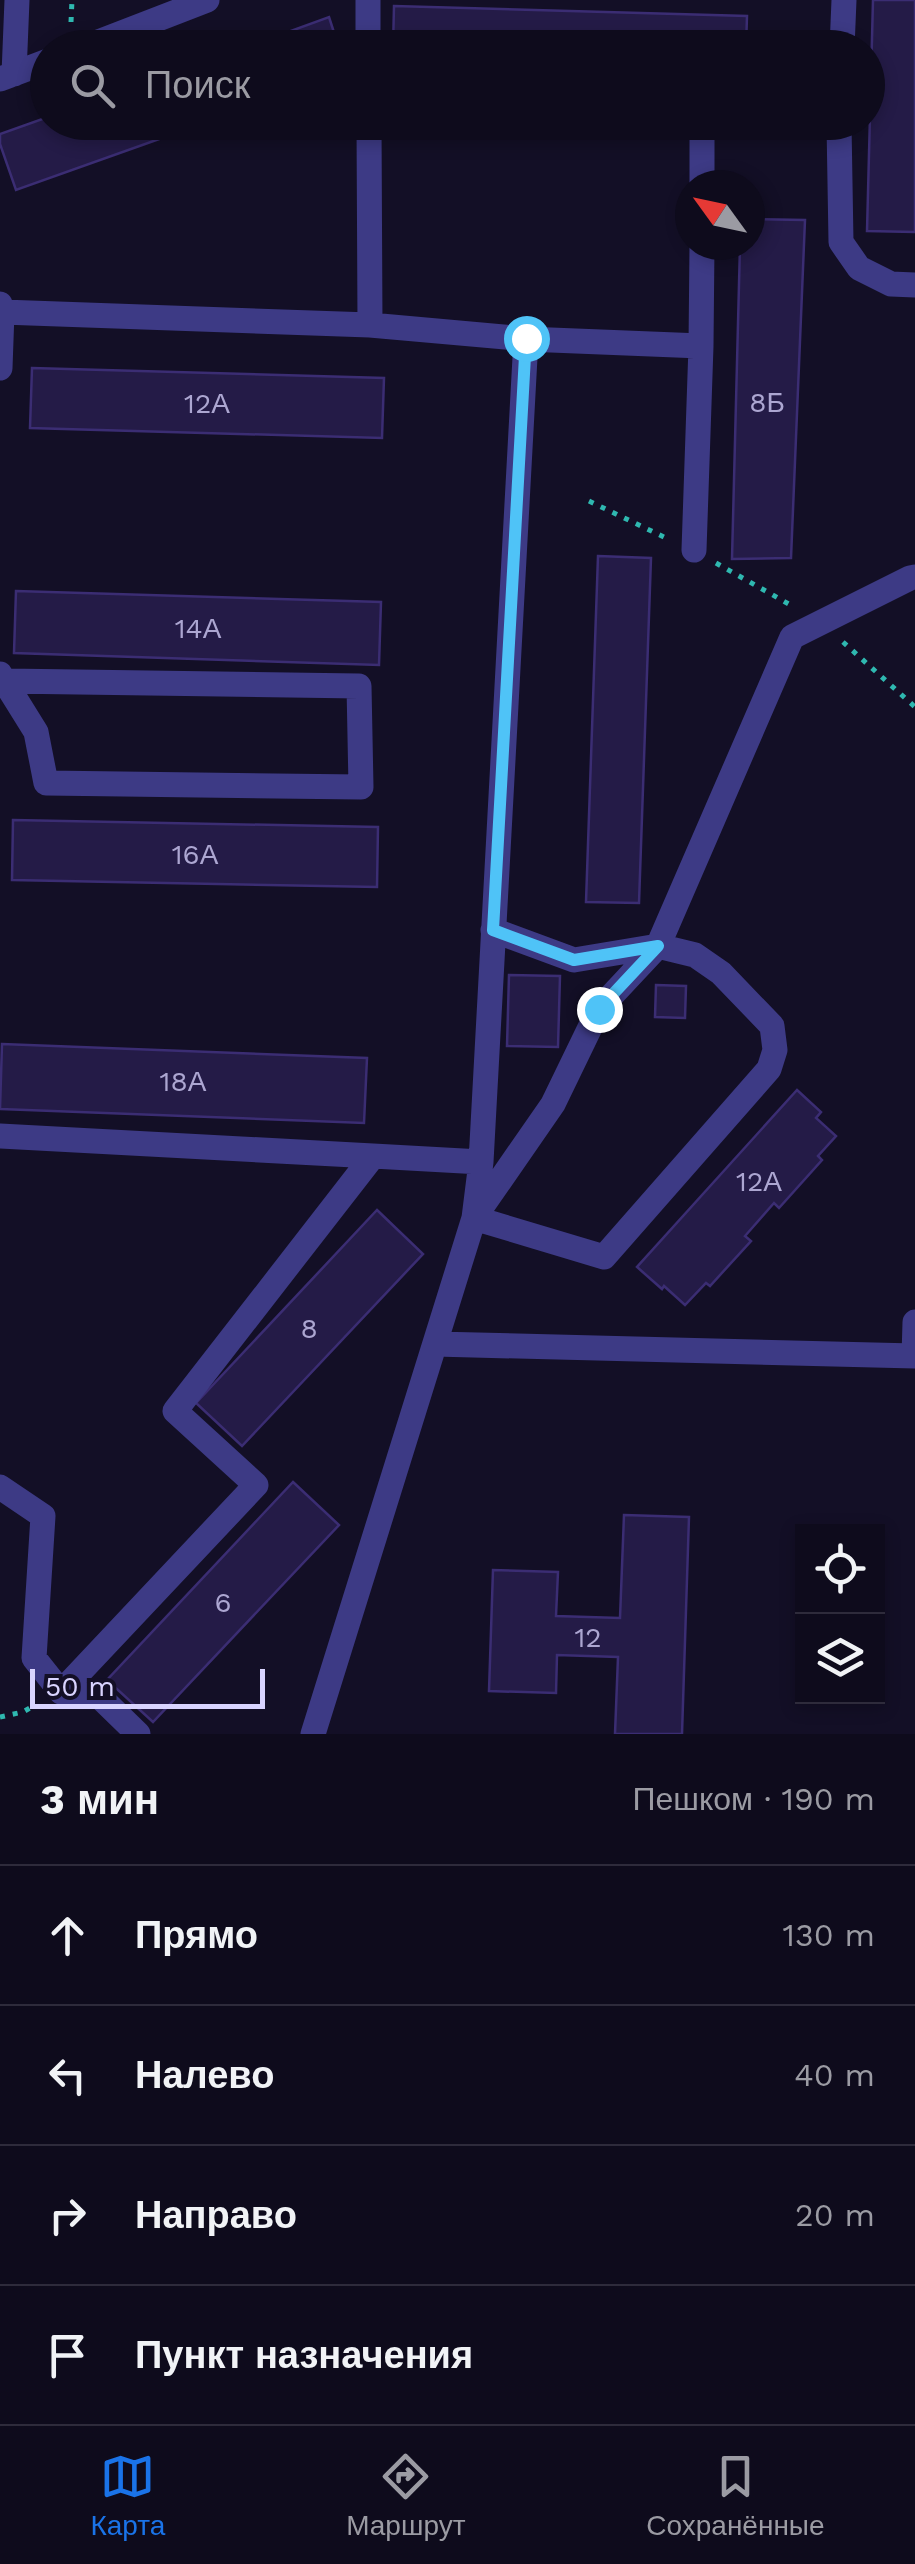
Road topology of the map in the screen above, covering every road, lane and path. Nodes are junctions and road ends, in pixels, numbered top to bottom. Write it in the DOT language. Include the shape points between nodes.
graph roads {
  1 [pos="17,0"];
  2 [pos="207,0"];
  3 [pos="368,0"];
  4 [pos="844,0"];
  5 [pos="130,30"];
  6 [pos="368,30"];
  7 [pos="843,30"];
  8 [pos="7,77"];
  9 [pos="369,140"];
  10 [pos="702,140"];
  11 [pos="839,140"];
  12 [pos="702,170"];
  13 [pos="702,260"];
  14 [pos="915,285"];
  15 [pos="1,310"];
  16 [pos="370,326"];
  17 [pos="526,338"];
  18 [pos="701,346"];
  19 [pos="0,368"];
  20 [pos="589,501"];
  21 [pos="694,550"];
  22 [pos="915,577"];
  23 [pos="822,623"];
  24 [pos="3,678"];
  25 [pos="915,707"];
  26 [pos="493,930"];
  27 [pos="658,946"];
  28 [pos="0,1136"];
  29 [pos="373,1156"];
  30 [pos="481,1162"];
  31 [pos="474,1218"];
  32 [pos="915,1322"];
  33 [pos="435,1344"];
  34 [pos="914,1356"];
  35 [pos="0,1487"];
  36 [pos="61,1692"];
  37 [pos="0,1717"];
  38 [pos="138,1734"];
  39 [pos="313,1734"];
  1 -- 8 [label="lane"];
  2 -- 5 [label="lane"];
  3 -- 6 [label="lane"];
  4 -- 7 [label="lane"];
  9 -- 16 [label="lane"];
  10 -- 12 [label="lane"];
  11 -- 14 [label="lane" via="841,242 858,268 890,284"];
  13 -- 18 [label="lane"];
  15 -- 16 [label="lane"];
  15 -- 19 [label="lane"];
  16 -- 17 [label="lane"];
  17 -- 18 [label="lane"];
  17 -- 26 [label="lane"];
  18 -- 21 [label="lane"];
  20 -- 21 [label="path"];
  21 -- 23 [label="path"];
  22 -- 23 [label="lane"];
  23 -- 25 [label="path"];
  23 -- 27 [label="lane" via="792,637"];
  24 -- 24 [label="lane" via="36,732 46,784 361,788 360,686"];
  26 -- 27 [label="lane" via="574,960"];
  26 -- 30 [label="lane"];
  27 -- 31 [label="lane" via="599,1009 553,1104"];
  27 -- 31 [label="lane" via="696,955 772,1026 769,1069 604,1257"];
  28 -- 29 [label="lane"];
  29 -- 30 [label="lane"];
  29 -- 36 [label="lane" via="175,1411 256,1486"];
  30 -- 31 [label="lane"];
  31 -- 33 [label="lane"];
  32 -- 34 [label="lane"];
  33 -- 34 [label="lane"];
  33 -- 39 [label="lane"];
  35 -- 36 [label="lane" via="43,1516 34,1658"];
  36 -- 37 [label="path"];
  36 -- 38 [label="lane" via="99,1696"];
}
